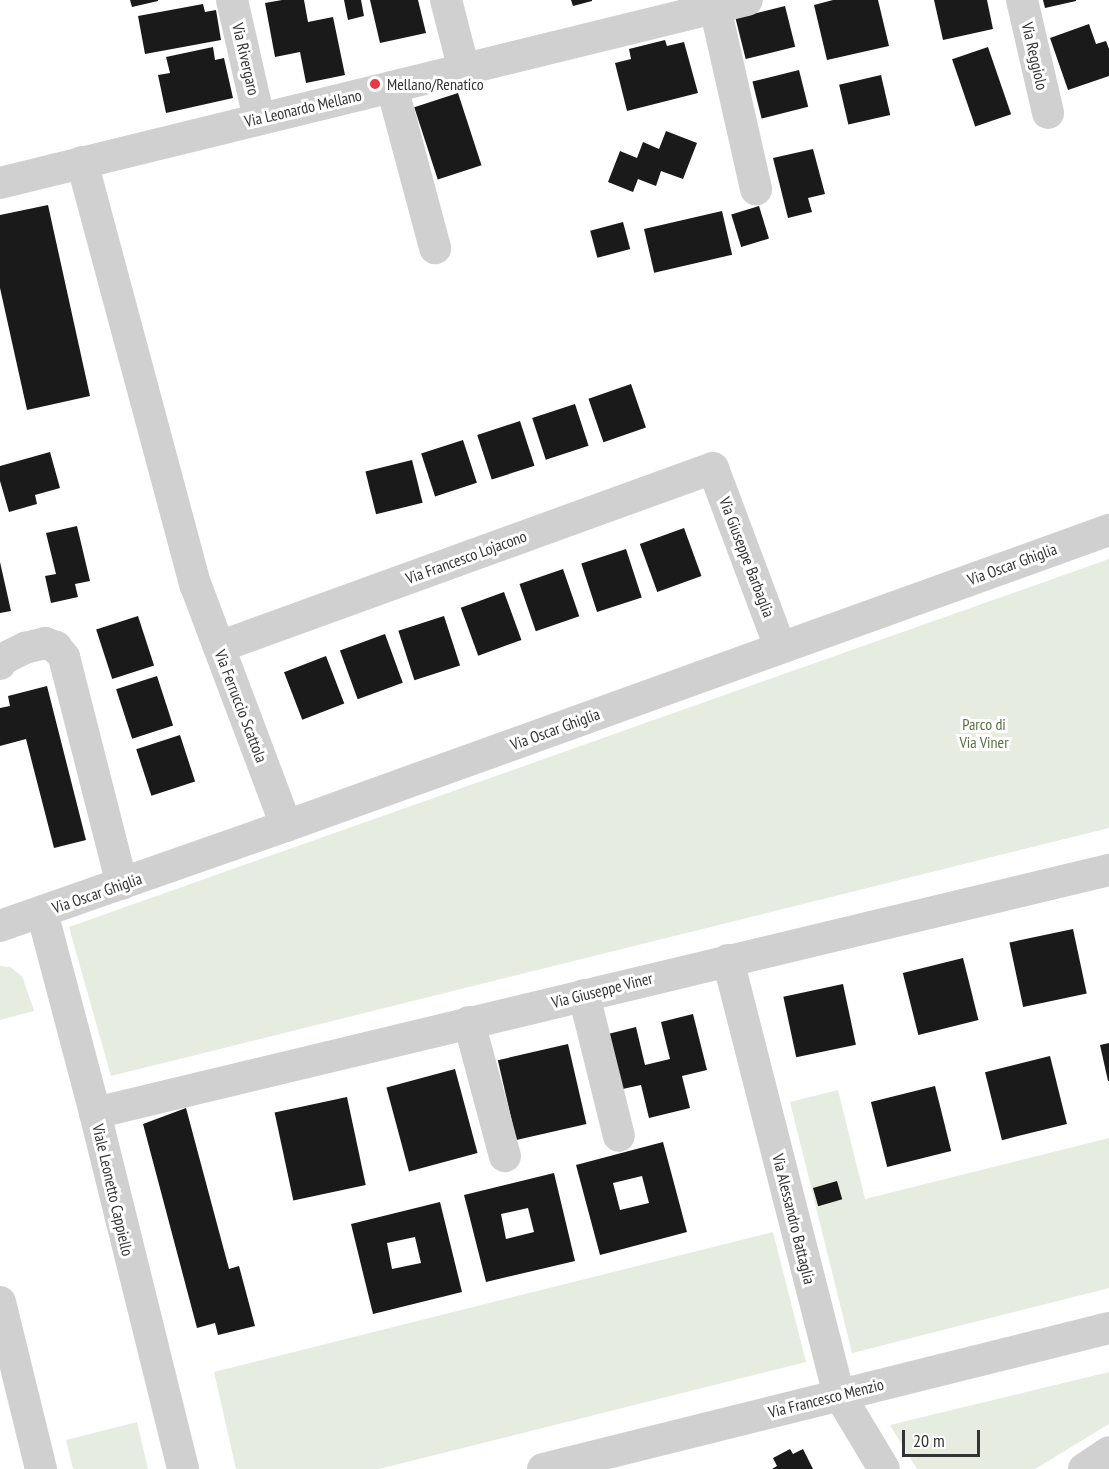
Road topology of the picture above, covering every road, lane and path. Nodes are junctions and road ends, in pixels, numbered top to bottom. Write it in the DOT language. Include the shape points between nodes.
graph roads {
  1 [pos="232,0"];
  2 [pos="446,0"];
  3 [pos="747,0"];
  4 [pos="1022,0"];
  5 [pos="680,7"];
  6 [pos="715,7"];
  7 [pos="464,70"];
  8 [pos="392,87"];
  9 [pos="1048,112"];
  10 [pos="259,118"];
  11 [pos="82,162"];
  12 [pos="0,183"];
  13 [pos="756,189"];
  14 [pos="435,248"];
  15 [pos="713,468"];
  16 [pos="1109,530"];
  17 [pos="780,646"];
  18 [pos="219,647"];
  19 [pos="0,664"];
  20 [pos="286,826"];
  21 [pos="1109,870"];
  22 [pos="122,884"];
  23 [pos="42,912"];
  24 [pos="0,926"];
  25 [pos="728,960"];
  26 [pos="584,995"];
  27 [pos="469,1023"];
  28 [pos="95,1113"];
  29 [pos="619,1136"];
  30 [pos="505,1156"];
  31 [pos="0,1302"];
  32 [pos="1109,1328"];
  33 [pos="838,1394"];
  34 [pos="1109,1452"];
  35 [pos="41,1469"];
  36 [pos="183,1469"];
  37 [pos="543,1469"];
  38 [pos="884,1469"];
  39 [pos="1084,1469"];
  1 -- 10 [label="street, Via Rivergaro"];
  2 -- 7 [label="street"];
  3 -- 6 [label="street, Via Leonardo Mellano"];
  4 -- 9 [label="street, Via Reggiolo"];
  5 -- 6 [label="street, Via Leonardo Mellano"];
  5 -- 7 [label="street, Via Leonardo Mellano"];
  6 -- 13 [label="street"];
  7 -- 8 [label="street, Via Leonardo Mellano"];
  8 -- 10 [label="street, Via Leonardo Mellano"];
  8 -- 14 [label="street"];
  10 -- 11 [label="street, Via Leonardo Mellano"];
  11 -- 12 [label="street, Via Leonardo Mellano"];
  11 -- 18 [label="street, Via Ferruccio Scattola" via="196,586"];
  15 -- 17 [label="street, Via Giuseppe Barbaglia"];
  15 -- 18 [label="street, Via Francesco Lojacono"];
  16 -- 17 [label="street, Via Oscar Ghiglia"];
  17 -- 20 [label="street, Via Oscar Ghiglia"];
  18 -- 20 [label="street, Via Ferruccio Scattola"];
  19 -- 22 [label="street" via="25,648 45,643 56,647 63,657"];
  20 -- 22 [label="street, Via Oscar Ghiglia"];
  21 -- 25 [label="street, Via Giuseppe Viner"];
  22 -- 23 [label="street, Via Oscar Ghiglia"];
  23 -- 24 [label="street, Via Oscar Ghiglia"];
  23 -- 28 [label="street, Viale Leonetto Cappiello"];
  25 -- 26 [label="street, Via Giuseppe Viner"];
  25 -- 33 [label="street, Via Alessandro Battaglia"];
  26 -- 27 [label="street, Via Giuseppe Viner"];
  26 -- 29 [label="street"];
  27 -- 28 [label="street, Via Giuseppe Viner"];
  27 -- 30 [label="street"];
  28 -- 36 [label="street, Viale Leonetto Cappiello"];
  31 -- 35 [label="street"];
  32 -- 33 [label="street, Via Francesco Menzio"];
  33 -- 37 [label="street, Via Francesco Menzio"];
  33 -- 38 [label="street, Via Alessandro Battaglia"];
  34 -- 39 [label="street"];
}
